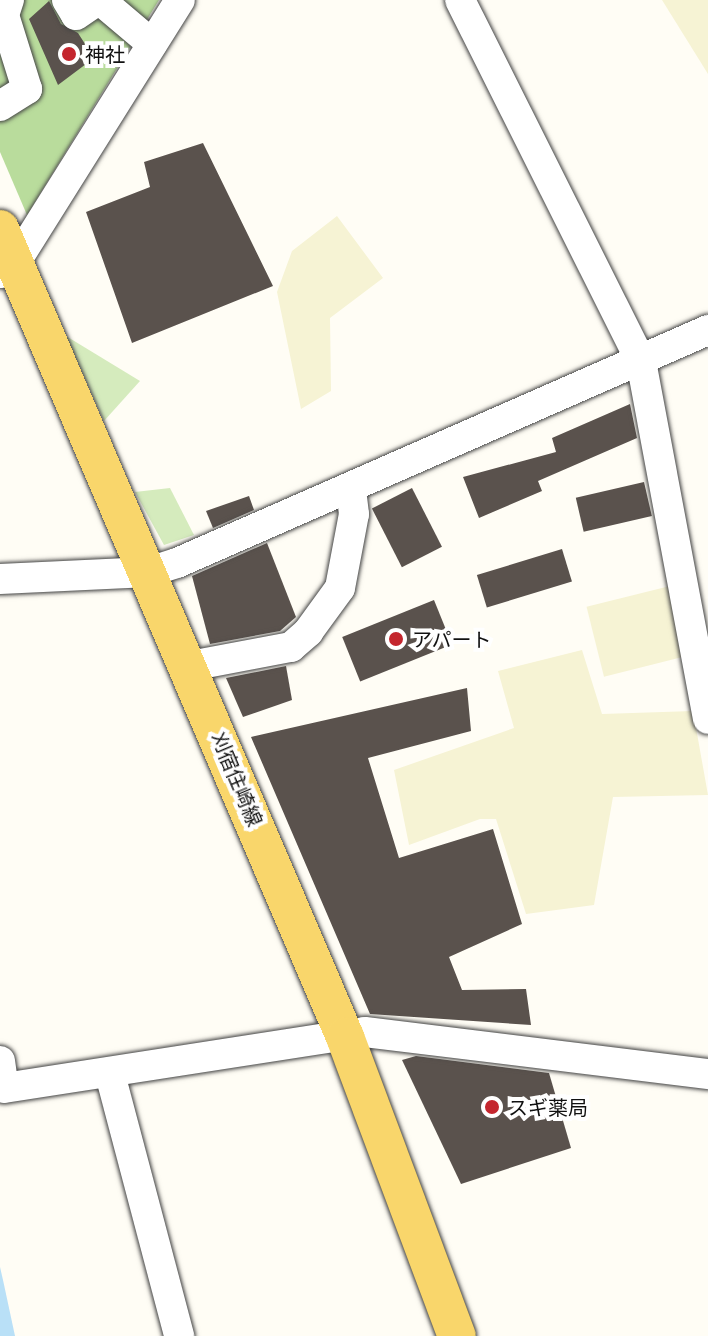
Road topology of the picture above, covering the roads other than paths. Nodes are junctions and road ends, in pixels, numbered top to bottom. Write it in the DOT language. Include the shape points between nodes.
graph roads {
  1 [pos="9,0"];
  2 [pos="67,0"];
  3 [pos="99,0"];
  4 [pos="180,0"];
  5 [pos="460,0"];
  6 [pos="152,44"];
  7 [pos="0,106"];
  8 [pos="0,229"];
  9 [pos="7,269"];
  10 [pos="708,330"];
  11 [pos="641,361"];
  12 [pos="351,488"];
  13 [pos="149,572"];
  14 [pos="0,579"];
  15 [pos="190,666"];
  16 [pos="708,719"];
  17 [pos="345,1037"];
  18 [pos="0,1061"];
  19 [pos="110,1074"];
  20 [pos="708,1074"];
  21 [pos="179,1336"];
  22 [pos="457,1336"];
  1 -- 7 [label="street" via="4,15 27,89"];
  2 -- 3 [label="street" via="76,15"];
  3 -- 6 [label="street"];
  4 -- 6 [label="street"];
  5 -- 11 [label="street"];
  6 -- 9 [label="street"];
  8 -- 9 [label="main road, 刈宿住崎線"];
  9 -- 13 [label="main road, 刈宿住崎線"];
  10 -- 11 [label="street"];
  11 -- 12 [label="street"];
  11 -- 16 [label="street"];
  12 -- 13 [label="street"];
  12 -- 15 [label="street" via="354,514 340,588 308,632 291,647"];
  13 -- 14 [label="street"];
  13 -- 15 [label="main road, 刈宿住崎線"];
  15 -- 17 [label="main road, 刈宿住崎線"];
  17 -- 19 [label="street"];
  17 -- 20 [label="street" via="365,1032"];
  17 -- 22 [label="main road, 刈宿住崎線"];
  18 -- 19 [label="street" via="4,1088"];
  19 -- 21 [label="street"];
}
